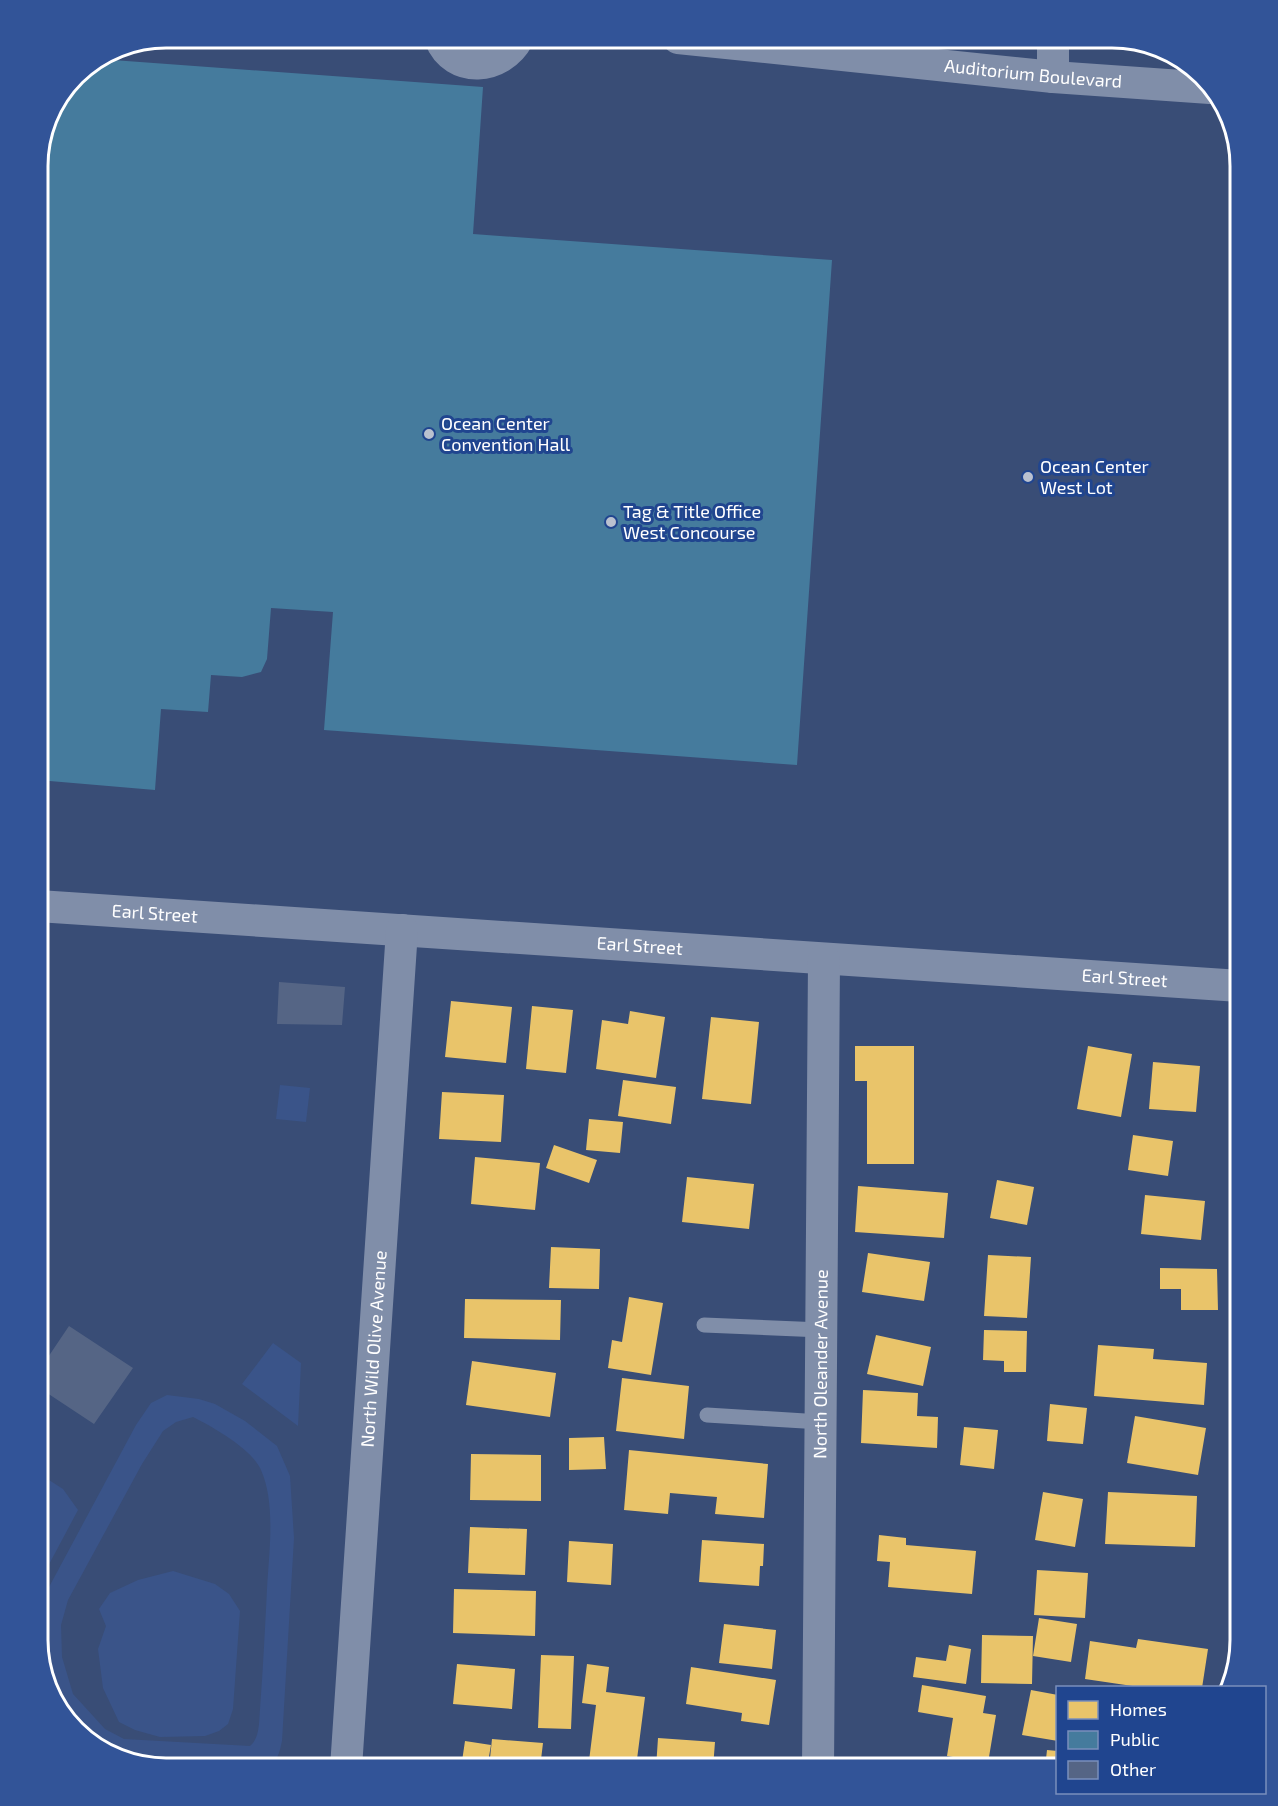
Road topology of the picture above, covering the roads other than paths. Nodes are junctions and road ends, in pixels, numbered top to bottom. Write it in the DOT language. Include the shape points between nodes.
graph roads {
  1 [pos="446,48"];
  2 [pos="512,48"];
  3 [pos="774,48"];
  4 [pos="1053,48"];
  5 [pos="1053,77"];
  6 [pos="1199,87"];
  7 [pos="48,907"];
  8 [pos="402,930"];
  9 [pos="824,960"];
  10 [pos="1230,985"];
  11 [pos="704,1325"];
  12 [pos="822,1330"];
  13 [pos="707,1415"];
  14 [pos="821,1422"];
  15 [pos="347,1758"];
  16 [pos="818,1758"];
  1 -- 2 [label="street" via="463,61 477,64 503,57"];
  3 -- 5 [label="street, Auditorium Boulevard"];
  4 -- 5 [label="street"];
  5 -- 6 [label="street, Auditorium Boulevard"];
  7 -- 8 [label="street, Earl Street"];
  8 -- 9 [label="street, Earl Street"];
  8 -- 15 [label="street, North Wild Olive Avenue"];
  9 -- 10 [label="street, Earl Street"];
  9 -- 12 [label="street, North Oleander Avenue"];
  11 -- 12 [label="lane"];
  12 -- 14 [label="street, North Oleander Avenue"];
  13 -- 14 [label="lane"];
  14 -- 16 [label="street, North Oleander Avenue"];
}
